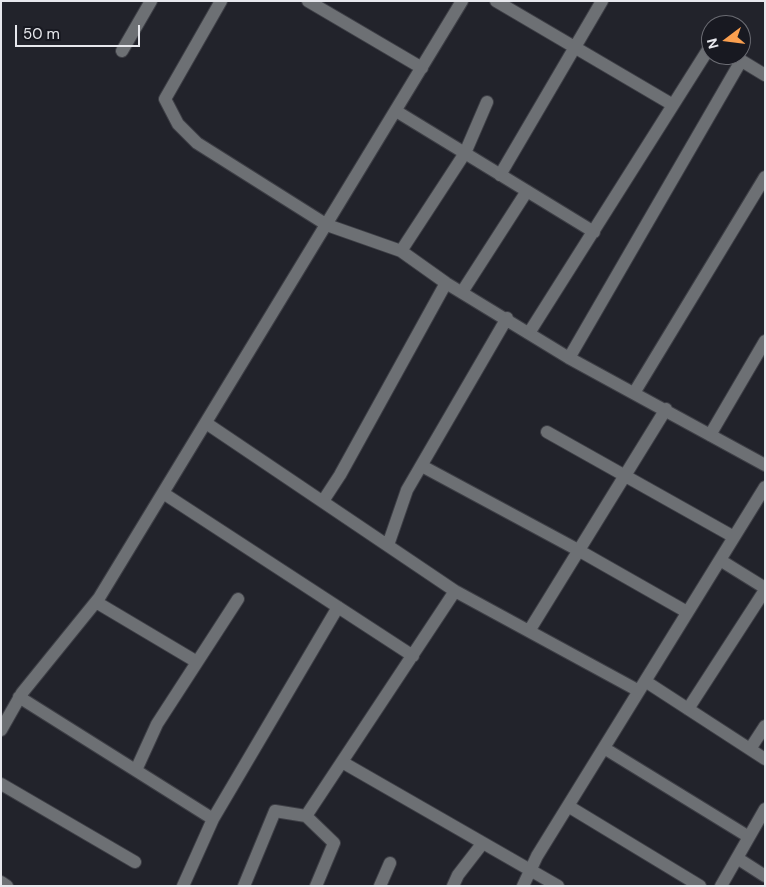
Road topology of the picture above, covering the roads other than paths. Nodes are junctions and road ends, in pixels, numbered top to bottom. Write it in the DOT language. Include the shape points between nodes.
graph roads {
  1 [pos="151,1"];
  2 [pos="221,1"];
  3 [pos="308,1"];
  4 [pos="462,1"];
  5 [pos="496,1"];
  6 [pos="602,1"];
  7 [pos="575,47"];
  8 [pos="122,51"];
  9 [pos="701,60"];
  10 [pos="733,65"];
  11 [pos="749,65"];
  12 [pos="422,68"];
  13 [pos="765,75"];
  14 [pos="487,102"];
  15 [pos="673,105"];
  16 [pos="396,112"];
  17 [pos="465,153"];
  18 [pos="500,175"];
  19 [pos="765,177"];
  20 [pos="527,191"];
  21 [pos="327,225"];
  22 [pos="594,232"];
  23 [pos="401,251"];
  24 [pos="446,283"];
  25 [pos="462,292"];
  26 [pos="507,318"];
  27 [pos="529,333"];
  28 [pos="765,341"];
  29 [pos="569,358"];
  30 [pos="634,394"];
  31 [pos="666,409"];
  32 [pos="206,423"];
  33 [pos="547,432"];
  34 [pos="710,435"];
  35 [pos="765,464"];
  36 [pos="422,466"];
  37 [pos="624,474"];
  38 [pos="765,488"];
  39 [pos="163,493"];
  40 [pos="323,501"];
  41 [pos="734,537"];
  42 [pos="388,545"];
  43 [pos="578,550"];
  44 [pos="720,560"];
  45 [pos="765,589"];
  46 [pos="455,591"];
  47 [pos="238,599"];
  48 [pos="96,602"];
  49 [pos="338,607"];
  50 [pos="687,612"];
  51 [pos="529,631"];
  52 [pos="413,656"];
  53 [pos="197,662"];
  54 [pos="642,686"];
  55 [pos="19,698"];
  56 [pos="688,709"];
  57 [pos="765,726"];
  58 [pos="1,730"];
  59 [pos="604,748"];
  60 [pos="750,749"];
  61 [pos="765,759"];
  62 [pos="342,762"];
  63 [pos="136,770"];
  64 [pos="1,784"];
  65 [pos="568,806"];
  66 [pos="765,810"];
  67 [pos="306,816"];
  68 [pos="213,819"];
  69 [pos="749,837"];
  70 [pos="482,844"];
  71 [pos="737,858"];
  72 [pos="135,862"];
  73 [pos="390,864"];
  74 [pos="530,872"];
  75 [pos="765,876"];
  76 [pos="1,882"];
  77 [pos="7,886"];
  78 [pos="183,886"];
  79 [pos="244,886"];
  80 [pos="316,886"];
  81 [pos="380,886"];
  82 [pos="453,886"];
  83 [pos="523,886"];
  84 [pos="558,886"];
  85 [pos="700,886"];
  86 [pos="721,886"];
  1 -- 8 [label="street"];
  2 -- 21 [label="street" via="165,99 178,124 197,143"];
  3 -- 12 [label="street"];
  4 -- 12 [label="street"];
  5 -- 7 [label="street"];
  6 -- 7 [label="street"];
  7 -- 15 [label="street"];
  7 -- 18 [label="street"];
  9 -- 15 [label="street"];
  10 -- 29 [label="street"];
  11 -- 13 [label="street"];
  12 -- 16 [label="street"];
  14 -- 17 [label="street"];
  15 -- 22 [label="street"];
  16 -- 17 [label="street"];
  16 -- 21 [label="street"];
  17 -- 18 [label="street"];
  17 -- 23 [label="street"];
  18 -- 20 [label="street"];
  19 -- 30 [label="street"];
  20 -- 22 [label="street"];
  20 -- 25 [label="street"];
  21 -- 23 [label="street"];
  21 -- 32 [label="street"];
  22 -- 27 [label="street"];
  23 -- 24 [label="street"];
  24 -- 25 [label="street"];
  24 -- 40 [label="street"];
  25 -- 26 [label="street"];
  26 -- 27 [label="street"];
  26 -- 36 [label="street"];
  27 -- 29 [label="street"];
  28 -- 34 [label="street"];
  29 -- 30 [label="street"];
  30 -- 31 [label="street"];
  31 -- 34 [label="street"];
  31 -- 37 [label="street"];
  32 -- 39 [label="street"];
  32 -- 40 [label="street"];
  33 -- 37 [label="street"];
  34 -- 35 [label="street"];
  36 -- 42 [label="street" via="407,490"];
  36 -- 43 [label="street"];
  37 -- 41 [label="street"];
  37 -- 43 [label="street"];
  38 -- 41 [label="street"];
  39 -- 48 [label="street"];
  39 -- 49 [label="street"];
  40 -- 42 [label="street"];
  41 -- 44 [label="street"];
  42 -- 46 [label="street"];
  43 -- 50 [label="street"];
  43 -- 51 [label="street"];
  44 -- 45 [label="street"];
  44 -- 50 [label="street"];
  45 -- 56 [label="street"];
  46 -- 51 [label="street"];
  46 -- 52 [label="street"];
  47 -- 53 [label="street"];
  48 -- 53 [label="street"];
  48 -- 55 [label="street"];
  49 -- 52 [label="street"];
  49 -- 68 [label="street"];
  50 -- 54 [label="street"];
  51 -- 54 [label="street"];
  52 -- 62 [label="street"];
  53 -- 63 [label="street" via="157,724"];
  54 -- 56 [label="street"];
  54 -- 59 [label="street"];
  55 -- 58 [label="street"];
  55 -- 63 [label="street"];
  56 -- 60 [label="street"];
  57 -- 60 [label="street"];
  59 -- 65 [label="street"];
  59 -- 69 [label="street"];
  60 -- 61 [label="street"];
  62 -- 67 [label="street"];
  62 -- 70 [label="street"];
  63 -- 68 [label="street"];
  64 -- 72 [label="street"];
  65 -- 74 [label="street"];
  65 -- 85 [label="street"];
  66 -- 69 [label="street"];
  67 -- 79 [label="street" via="275,811"];
  67 -- 80 [label="street" via="334,843"];
  68 -- 78 [label="street"];
  69 -- 71 [label="street"];
  70 -- 74 [label="street"];
  70 -- 82 [label="street"];
  71 -- 75 [label="street"];
  71 -- 86 [label="street"];
  73 -- 81 [label="street"];
  74 -- 83 [label="street"];
  74 -- 84 [label="street"];
  76 -- 77 [label="street"];
}
